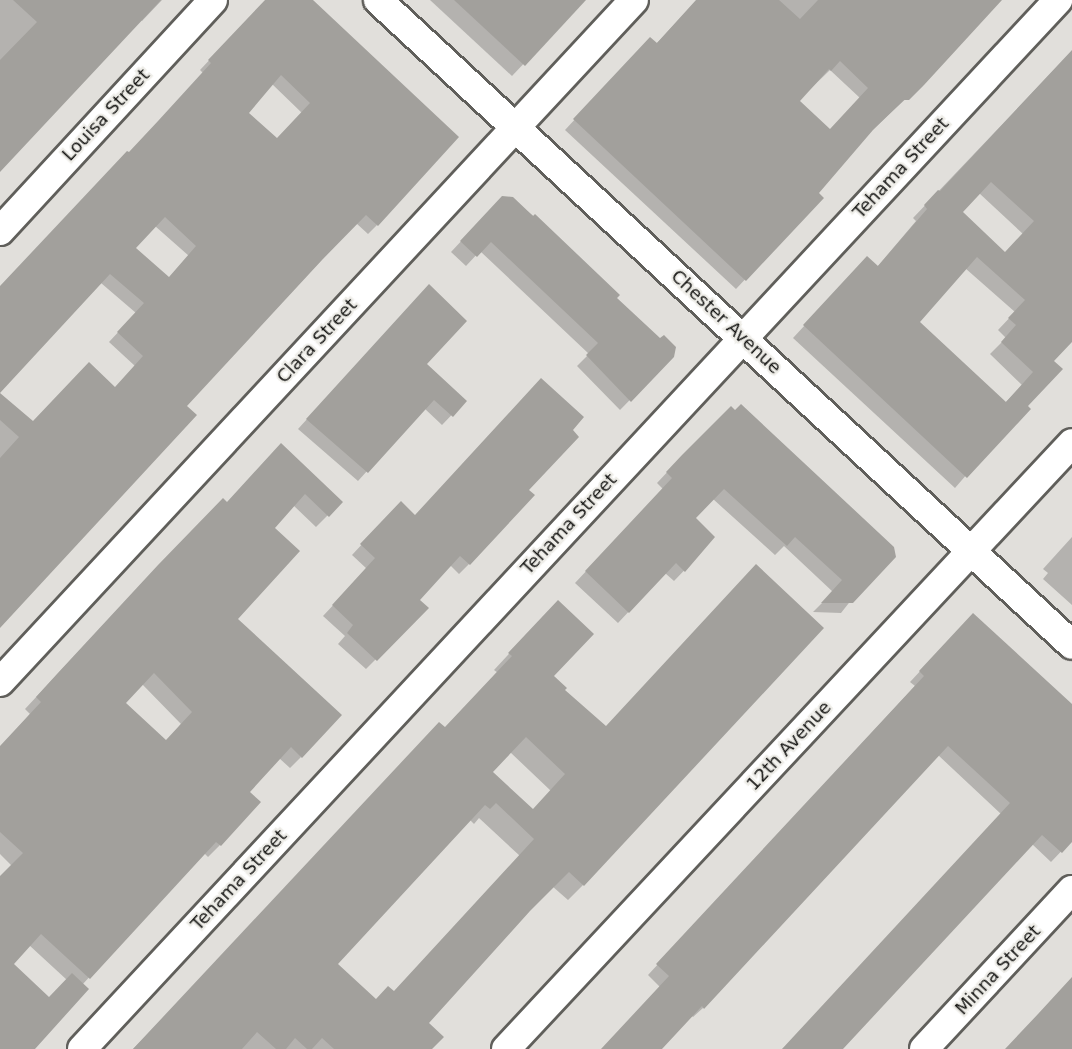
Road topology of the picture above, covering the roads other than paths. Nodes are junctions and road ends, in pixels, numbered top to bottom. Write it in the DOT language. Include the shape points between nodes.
graph roads {
  1 [pos="213,0"];
  2 [pos="378,0"];
  3 [pos="634,0"];
  4 [pos="1058,0"];
  5 [pos="516,127"];
  6 [pos="0,231"];
  7 [pos="742,338"];
  8 [pos="1072,443"];
  9 [pos="971,552"];
  10 [pos="1072,645"];
  11 [pos="0,682"];
  12 [pos="1072,890"];
  13 [pos="82,1049"];
  14 [pos="506,1049"];
  15 [pos="924,1049"];
  1 -- 6 [label="street, Louisa Street"];
  2 -- 5 [label="street, Chester Avenue"];
  3 -- 5 [label="street, Clara Street"];
  4 -- 7 [label="street, Tehama Street"];
  5 -- 7 [label="street, Chester Avenue"];
  5 -- 11 [label="street, Clara Street"];
  7 -- 9 [label="street, Chester Avenue"];
  7 -- 13 [label="street, Tehama Street"];
  8 -- 9 [label="street, 12th Avenue"];
  9 -- 10 [label="street, Chester Avenue"];
  9 -- 14 [label="street, 12th Avenue"];
  12 -- 15 [label="street, Minna Street"];
}
